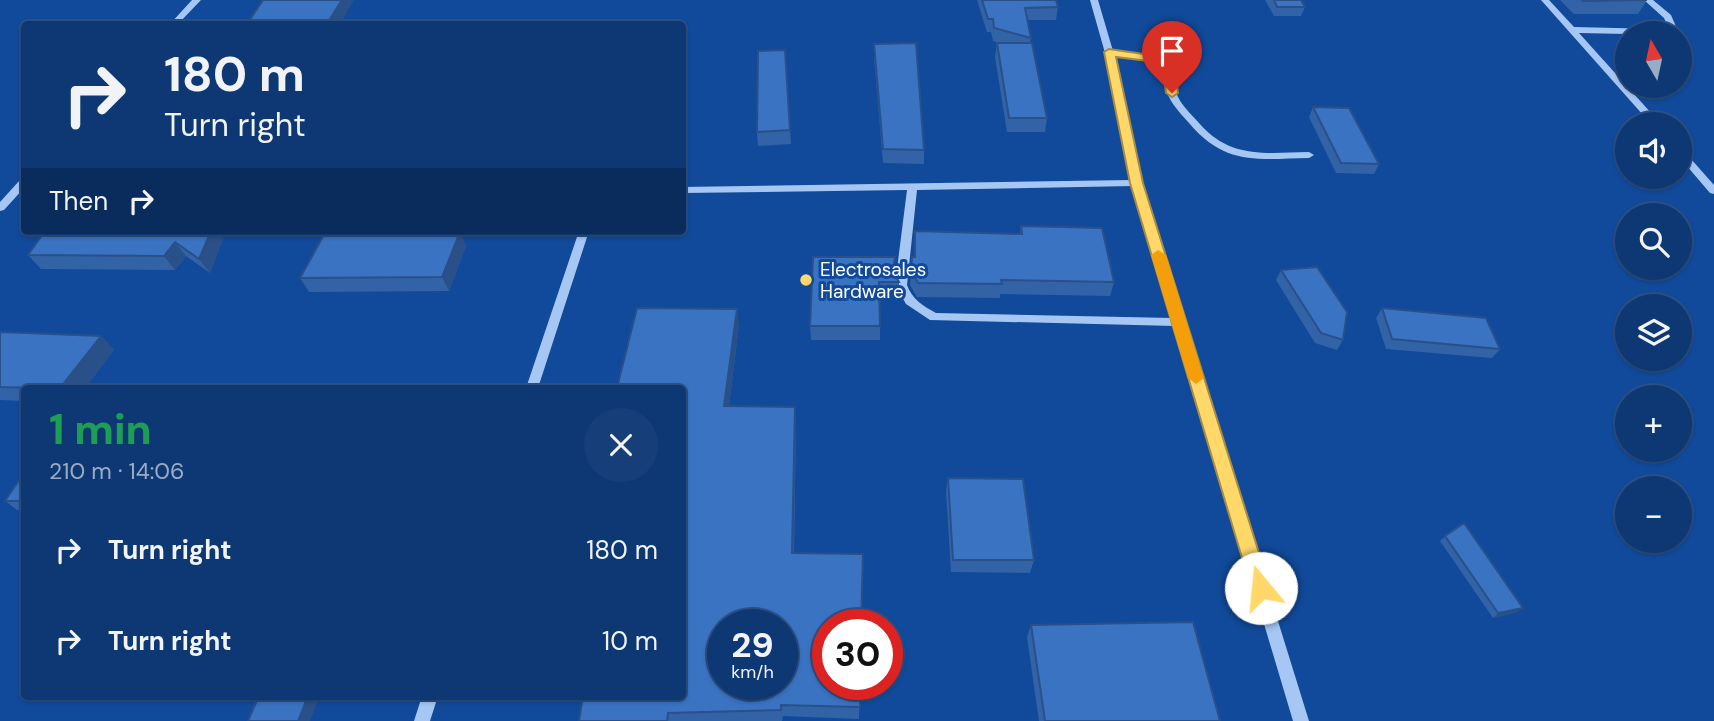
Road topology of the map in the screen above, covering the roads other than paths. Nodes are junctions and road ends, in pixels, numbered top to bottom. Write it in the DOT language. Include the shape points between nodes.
graph roads {
  1 [pos="197,0"];
  2 [pos="1094,0"];
  3 [pos="1545,0"];
  4 [pos="1648,0"];
  5 [pos="177,21"];
  6 [pos="1573,30"];
  7 [pos="1109,52"];
  8 [pos="1645,112"];
  9 [pos="1309,155"];
  10 [pos="1692,166"];
  11 [pos="1137,183"];
  12 [pos="21,185"];
  13 [pos="912,187"];
  14 [pos="686,190"];
  15 [pos="1714,191"];
  16 [pos="0,208"];
  17 [pos="583,235"];
  18 [pos="1179,322"];
  19 [pos="533,385"];
  20 [pos="429,700"];
  21 [pos="422,721"];
  22 [pos="1301,721"];
  1 -- 5 [label="street"];
  2 -- 7 [label="street"];
  3 -- 6 [label="street"];
  4 -- 6 [label="street" via="1668,17 1673,29"];
  6 -- 8 [label="street"];
  7 -- 9 [label="street" via="1160,59 1169,70 1172,93 1215,146 1242,154"];
  7 -- 11 [label="street"];
  10 -- 15 [label="street"];
  11 -- 13 [label="street"];
  11 -- 18 [label="street"];
  12 -- 16 [label="street"];
  13 -- 14 [label="street"];
  13 -- 18 [label="street" via="901,285 915,307 934,317"];
  17 -- 19 [label="street"];
  18 -- 22 [label="street"];
  20 -- 21 [label="street"];
}
